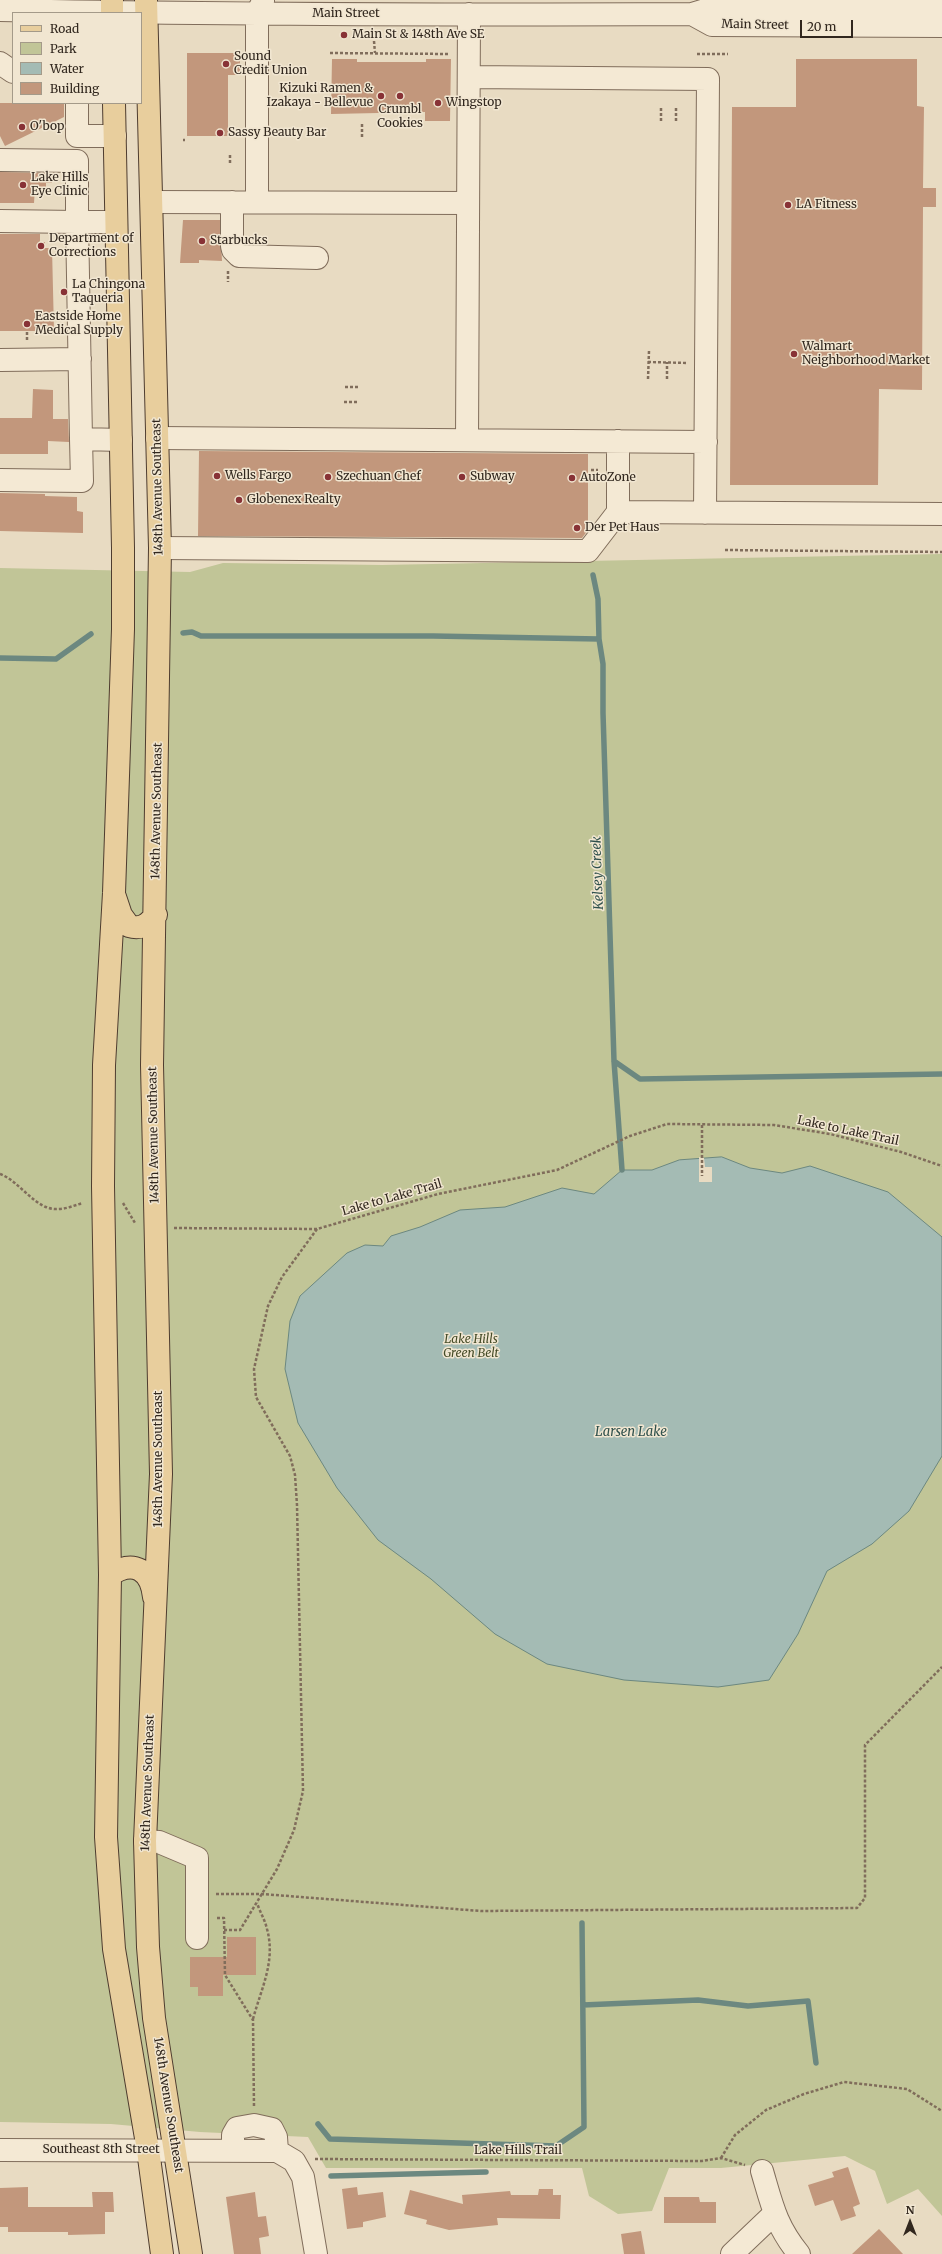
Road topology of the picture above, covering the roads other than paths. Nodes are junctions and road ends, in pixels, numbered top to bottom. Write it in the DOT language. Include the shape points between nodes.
graph roads {
  1 [pos="112,0"];
  2 [pos="780,4"];
  3 [pos="43,6"];
  4 [pos="146,6"];
  5 [pos="212,6"];
  6 [pos="260,7"];
  7 [pos="320,7"];
  8 [pos="500,7"];
  9 [pos="692,7"];
  10 [pos="942,9"];
  11 [pos="0,10"];
  12 [pos="102,12"];
  13 [pos="112,12"];
  14 [pos="117,12"];
  15 [pos="470,14"];
  16 [pos="942,26"];
  17 [pos="0,63"];
  18 [pos="12,71"];
  19 [pos="469,77"];
  20 [pos="77,104"];
  21 [pos="114,104"];
  22 [pos="115,136"];
  23 [pos="0,160"];
  24 [pos="152,202"];
  25 [pos="232,202"];
  26 [pos="257,202"];
  27 [pos="468,204"];
  28 [pos="0,221"];
  29 [pos="77,222"];
  30 [pos="116,222"];
  31 [pos="317,258"];
  32 [pos="80,359"];
  33 [pos="0,360"];
  34 [pos="157,438"];
  35 [pos="81,439"];
  36 [pos="121,440"];
  37 [pos="467,440"];
  38 [pos="618,441"];
  39 [pos="706,442"];
  40 [pos="0,480"];
  41 [pos="618,512"];
  42 [pos="705,513"];
  43 [pos="942,514"];
  44 [pos="160,548"];
  45 [pos="114,893"];
  46 [pos="156,914"];
  47 [pos="110,1575"];
  48 [pos="156,1616"];
  49 [pos="145,1841"];
  50 [pos="197,1928"];
  51 [pos="0,2150"];
  52 [pos="148,2150"];
  53 [pos="176,2150"];
  54 [pos="762,2171"];
  55 [pos="774,2214"];
  56 [pos="162,2254"];
  57 [pos="191,2254"];
  58 [pos="316,2254"];
  59 [pos="732,2254"];
  60 [pos="799,2254"];
  1 -- 13 [label="main road"];
  2 -- 9 [label="street, Main Street"];
  2 -- 10 [label="street, Main Street"];
  3 -- 11 [label="street, Main Street"];
  3 -- 12 [label="street, Main Street"];
  4 -- 5 [label="street, Main Street"];
  4 -- 14 [label="street, Main Street"];
  4 -- 24 [label="main road, 148th Avenue Southeast"];
  5 -- 6 [label="street, Main Street"];
  6 -- 7 [label="street, Main Street"];
  6 -- 26 [label="street"];
  7 -- 15 [label="street, Main Street"];
  8 -- 9 [label="street, Main Street"];
  8 -- 15 [label="street, Main Street"];
  9 -- 16 [label="street, Main Street" via="712,25"];
  15 -- 19 [label="street"];
  17 -- 18 [label="street"];
  19 -- 27 [label="street"];
  19 -- 39 [label="street" via="708,79"];
  20 -- 22 [label="street" via="77,136"];
  21 -- 22 [label="main road"];
  22 -- 30 [label="main road"];
  23 -- 29 [label="street" via="77,161"];
  24 -- 25 [label="street"];
  24 -- 34 [label="main road, 148th Avenue Southeast"];
  25 -- 26 [label="street"];
  25 -- 31 [label="street" via="232,246 235,254 243,257"];
  26 -- 27 [label="street"];
  27 -- 37 [label="street"];
  28 -- 29 [label="street"];
  29 -- 30 [label="street"];
  29 -- 32 [label="street"];
  30 -- 36 [label="main road"];
  32 -- 33 [label="street"];
  32 -- 35 [label="street"];
  34 -- 37 [label="street"];
  34 -- 44 [label="main road, 148th Avenue Southeast"];
  35 -- 36 [label="street"];
  35 -- 40 [label="street" via="82,481"];
  36 -- 45 [label="main road" via="123,629"];
  37 -- 38 [label="street"];
  38 -- 39 [label="street"];
  38 -- 41 [label="street"];
  39 -- 42 [label="street"];
  41 -- 42 [label="street"];
  41 -- 44 [label="street" via="588,551"];
  42 -- 43 [label="street"];
  44 -- 46 [label="main road, 148th Avenue Southeast"];
  45 -- 46 [label="main road" via="121,915 129,926 140,928"];
  45 -- 47 [label="main road" via="104,1065 103,1179"];
  46 -- 48 [label="main road, 148th Avenue Southeast" via="152,1065 161,1474"];
  47 -- 48 [label="main road" via="119,1568 130,1567 141,1570 149,1577"];
  47 -- 52 [label="main road" via="106,1837 109,1893 114,1949"];
  48 -- 49 [label="main road, 148th Avenue Southeast"];
  49 -- 50 [label="street" via="159,1842 197,1858"];
  49 -- 53 [label="main road, 148th Avenue Southeast" via="148,1947 154,2010"];
  51 -- 52 [label="street, Southeast 8th Street"];
  52 -- 53 [label="street, Southeast 8th Street"];
  52 -- 56 [label="main road"];
  53 -- 57 [label="main road, 148th Avenue Southeast"];
  53 -- 58 [label="street, Southeast 8th Street" via="233,2150 296,2157 303,2177"];
  54 -- 55 [label="street"];
  55 -- 59 [label="street"];
  55 -- 60 [label="street" via="784,2236"];
}
